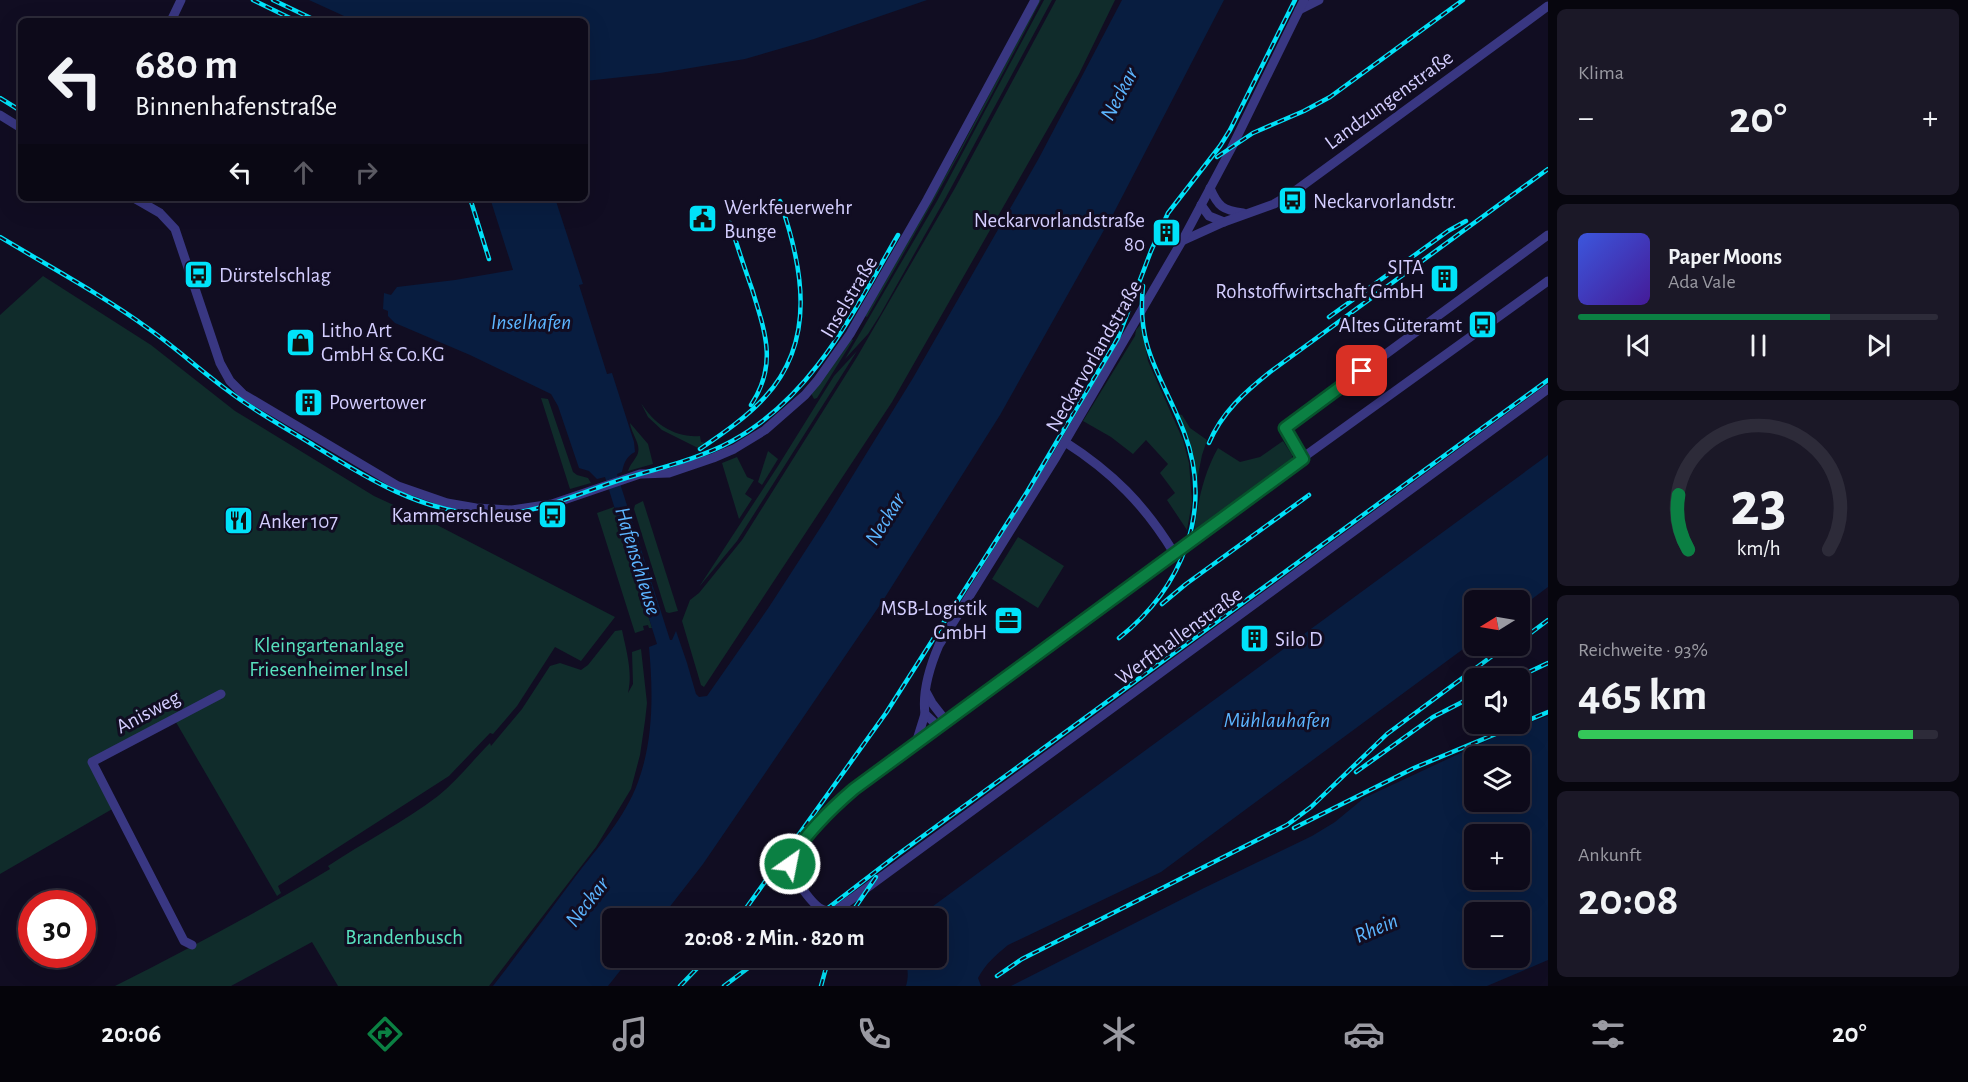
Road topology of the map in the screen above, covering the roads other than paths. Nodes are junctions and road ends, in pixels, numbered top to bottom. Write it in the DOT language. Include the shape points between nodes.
graph roads {
  1 [pos="181,0"];
  2 [pos="1035,0"];
  3 [pos="1304,0"];
  4 [pos="1319,0"];
  5 [pos="1548,6"];
  6 [pos="1299,10"];
  7 [pos="172,18"];
  8 [pos="0,116"];
  9 [pos="18,126"];
  10 [pos="1210,188"];
  11 [pos="139,201"];
  12 [pos="1216,203"];
  13 [pos="1201,205"];
  14 [pos="1246,214"];
  15 [pos="1224,222"];
  16 [pos="1548,235"];
  17 [pos="1182,241"];
  18 [pos="1548,281"];
  19 [pos="1548,389"];
  20 [pos="1065,442"];
  21 [pos="1303,459"];
  22 [pos="1174,553"];
  23 [pos="926,692"];
  24 [pos="221,694"];
  25 [pos="925,714"];
  26 [pos="942,723"];
  27 [pos="916,743"];
  28 [pos="192,945"];
  1 -- 7 [label="street"];
  2 -- 11 [label="street, Inselstraße" via="927,200 850,334 817,381 765,430 734,449 669,472 632,476 552,504 513,510 476,508 447,503 398,486 243,394 220,363 175,229 160,213"];
  3 -- 6 [label="street, Neckarvorlandstraße"];
  4 -- 6 [label="street"];
  5 -- 14 [label="street, Landzungenstraße" via="1291,194"];
  6 -- 10 [label="street, Neckarvorlandstraße"];
  8 -- 9 [label="street"];
  10 -- 12 [label="street"];
  10 -- 13 [label="street, Neckarvorlandstraße"];
  12 -- 13 [label="street"];
  12 -- 14 [label="street" via="1229,211"];
  13 -- 15 [label="street" via="1209,216"];
  13 -- 17 [label="street, Neckarvorlandstraße"];
  14 -- 15 [label="street, Landzungenstraße"];
  15 -- 17 [label="street, Landzungenstraße"];
  16 -- 21 [label="street" via="1285,428"];
  17 -- 20 [label="street, Neckarvorlandstraße"];
  18 -- 21 [label="street"];
  19 -- 27 [label="street, Werfthallenstraße" via="838,909 817,907 791,871 791,860 832,808"];
  20 -- 22 [label="street" via="1128,491"];
  20 -- 23 [label="street, Neckarvorlandstraße" via="948,629 933,659"];
  21 -- 22 [label="street"];
  22 -- 26 [label="street"];
  23 -- 25 [label="street, Neckarvorlandstraße"];
  23 -- 26 [label="street"];
  24 -- 28 [label="street, Anisweg" via="92,762 184,941"];
  25 -- 26 [label="street"];
  25 -- 27 [label="street, Neckarvorlandstraße"];
  26 -- 27 [label="street"];
}
